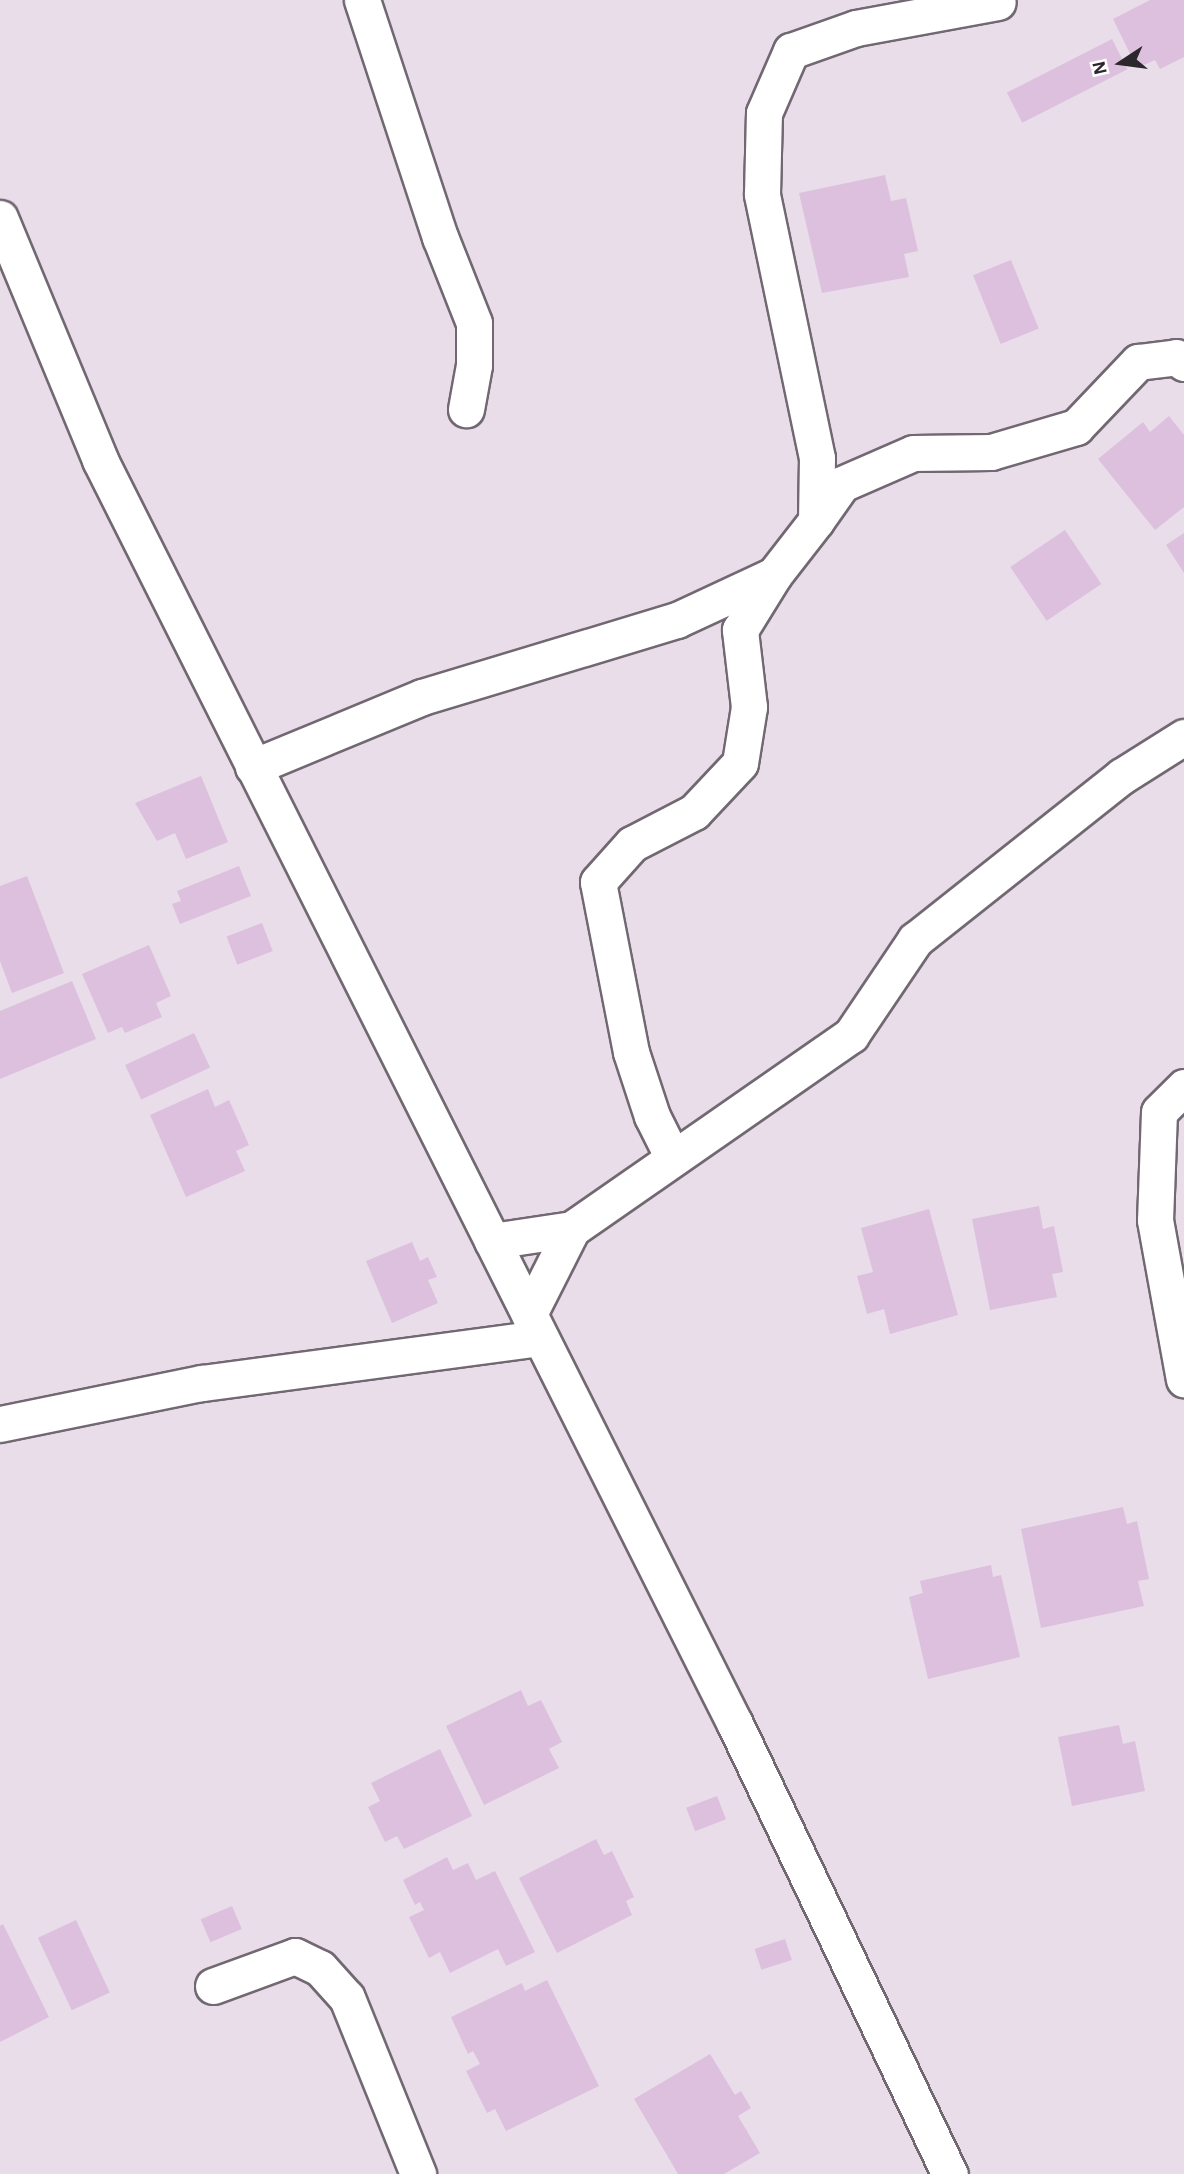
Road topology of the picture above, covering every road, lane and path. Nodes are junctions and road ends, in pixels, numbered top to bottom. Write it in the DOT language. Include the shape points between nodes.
graph roads {
  1 [pos="362,0"];
  2 [pos="998,2"];
  3 [pos="0,218"];
  4 [pos="1184,363"];
  5 [pos="466,409"];
  6 [pos="816,521"];
  7 [pos="774,575"];
  8 [pos="1184,737"];
  9 [pos="253,767"];
  10 [pos="1184,1087"];
  11 [pos="673,1158"];
  12 [pos="572,1229"];
  13 [pos="492,1241"];
  14 [pos="535,1326"];
  15 [pos="1184,1380"];
  16 [pos="0,1424"];
  17 [pos="213,1986"];
  18 [pos="418,2174"];
  19 [pos="950,2174"];
  1 -- 5 [label="street" via="440,237 474,323 474,365"];
  2 -- 6 [label="street" via="856,28 791,51 764,113 762,194 817,458"];
  3 -- 9 [label="street" via="100,460"];
  4 -- 6 [label="street" via="1176,357 1138,362 1076,427 991,452 913,453 842,484"];
  6 -- 7 [label="street"];
  7 -- 9 [label="street" via="677,620 422,697"];
  7 -- 11 [label="street" via="740,630 749,707 740,763 694,812 632,844 598,882 631,1052 652,1116"];
  8 -- 11 [label="street" via="1122,776 915,940 850,1035"];
  9 -- 13 [label="street"];
  10 -- 15 [label="street" via="1159,1112 1155,1220"];
  11 -- 12 [label="street"];
  12 -- 13 [label="street"];
  12 -- 14 [label="street"];
  13 -- 14 [label="street"];
  14 -- 16 [label="street" via="202,1383"];
  14 -- 19 [label="street" via="734,1724"];
  17 -- 18 [label="street" via="295,1956 320,1968 347,1998"];
}
